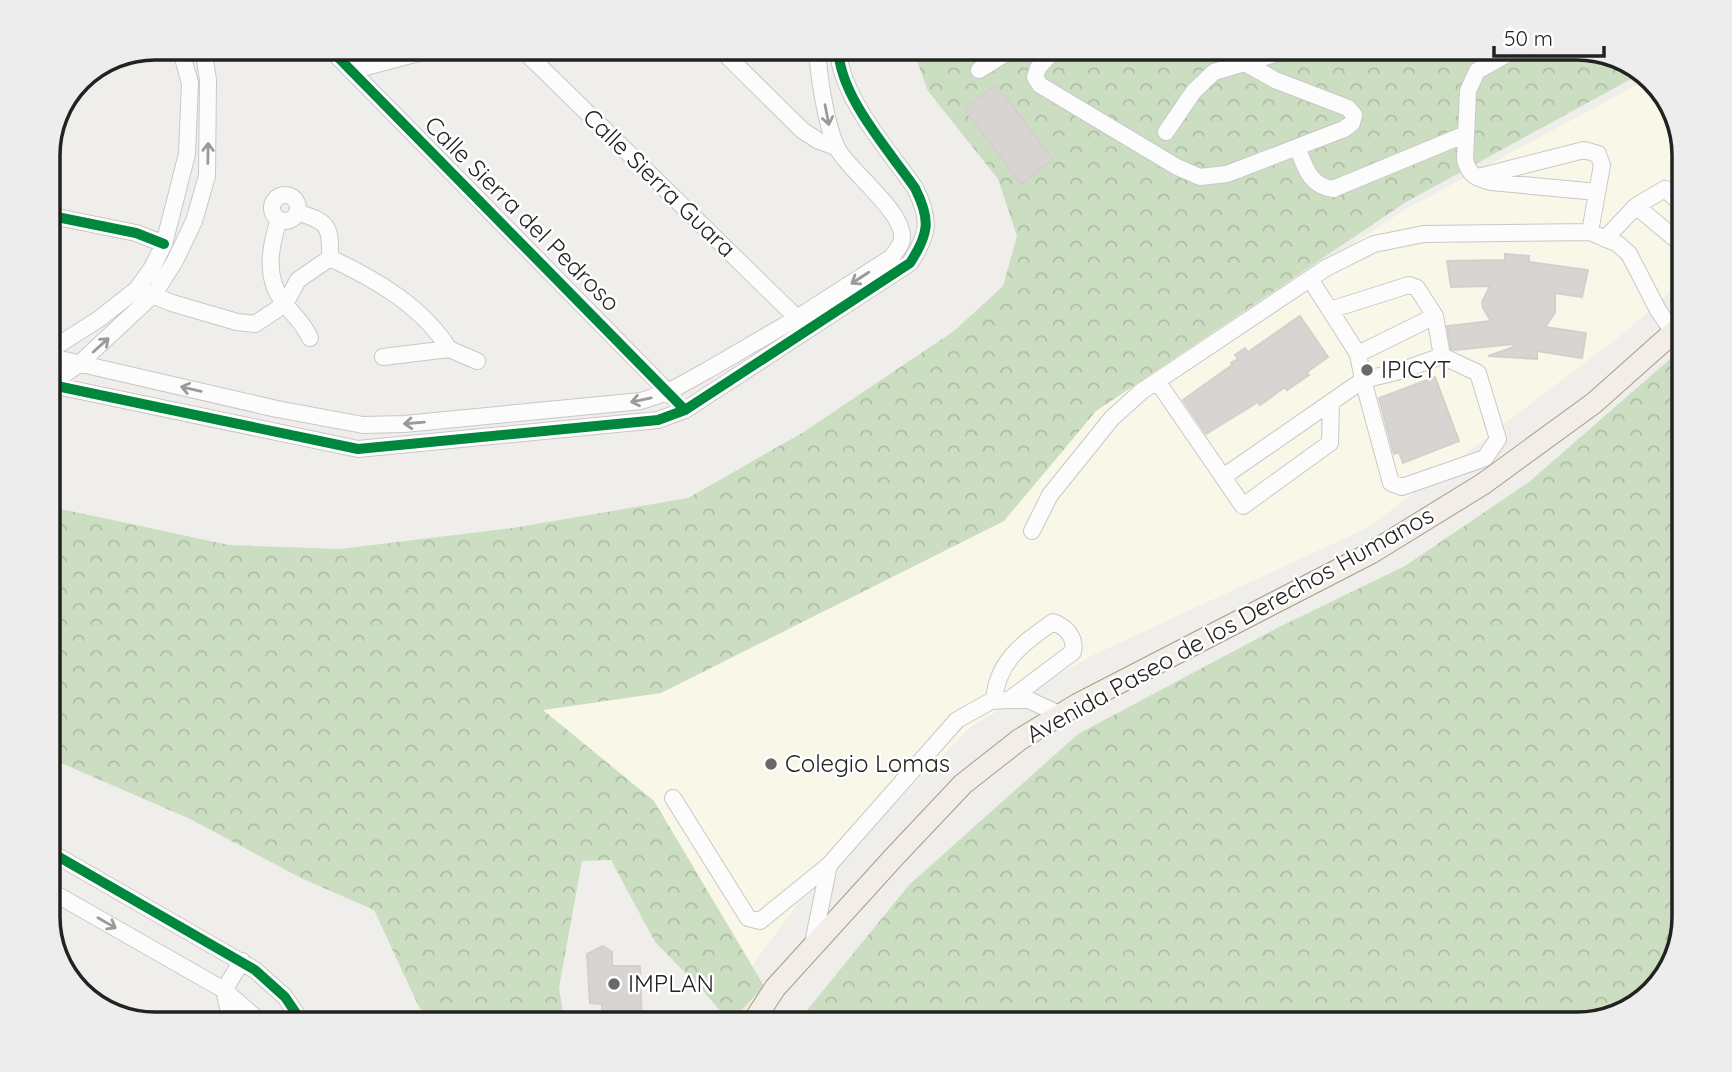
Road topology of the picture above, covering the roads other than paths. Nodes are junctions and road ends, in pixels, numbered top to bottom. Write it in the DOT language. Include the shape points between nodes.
graph roads {
  1 [pos="184,60"];
  2 [pos="205,60"];
  3 [pos="340,60"];
  4 [pos="392,60"];
  5 [pos="533,60"];
  6 [pos="731,60"];
  7 [pos="819,60"];
  8 [pos="838,60"];
  9 [pos="995,60"];
  10 [pos="1045,60"];
  11 [pos="1240,60"];
  12 [pos="1255,60"];
  13 [pos="1496,60"];
  14 [pos="1245,63"];
  15 [pos="979,70"];
  16 [pos="351,71"];
  17 [pos="1166,132"];
  18 [pos="1466,134"];
  19 [pos="836,147"];
  20 [pos="1297,147"];
  21 [pos="1475,178"];
  22 [pos="1597,192"];
  23 [pos="1672,195"];
  24 [pos="1636,206"];
  25 [pos="298,212"];
  26 [pos="60,218"];
  27 [pos="279,219"];
  28 [pos="1597,235"];
  29 [pos="1672,236"];
  30 [pos="164,244"];
  31 [pos="330,258"];
  32 [pos="1310,279"];
  33 [pos="137,289"];
  34 [pos="154,294"];
  35 [pos="285,304"];
  36 [pos="1330,310"];
  37 [pos="1435,316"];
  38 [pos="797,318"];
  39 [pos="1672,321"];
  40 [pos="1672,333"];
  41 [pos="310,338"];
  42 [pos="60,345"];
  43 [pos="449,349"];
  44 [pos="1358,354"];
  45 [pos="1442,356"];
  46 [pos="383,357"];
  47 [pos="60,358"];
  48 [pos="477,361"];
  49 [pos="79,364"];
  50 [pos="60,377"];
  51 [pos="1363,380"];
  52 [pos="1157,381"];
  53 [pos="60,387"];
  54 [pos="668,392"];
  55 [pos="1331,402"];
  56 [pos="685,410"];
  57 [pos="363,425"];
  58 [pos="358,449"];
  59 [pos="1223,477"];
  60 [pos="1032,531"];
  61 [pos="1002,701"];
  62 [pos="1060,715"];
  63 [pos="673,799"];
  64 [pos="60,863"];
  65 [pos="828,865"];
  66 [pos="60,896"];
  67 [pos="813,943"];
  68 [pos="242,961"];
  69 [pos="224,990"];
  70 [pos="229,1012"];
  71 [pos="249,1012"];
  72 [pos="295,1012"];
  73 [pos="758,1012"];
  1 -- 30 [label="street" via="190,83 187,155"];
  34 -- 2 [label="street, one-way" via="194,222 207,176"];
  3 -- 16 [label="street, Calle Sierra del Pedroso"];
  4 -- 16 [label="street"];
  5 -- 38 [label="street, Calle Sierra Guara"];
  6 -- 19 [label="street" via="803,131"];
  7 -- 19 [label="street, one-way"];
  8 -- 56 [label="street" via="854,101 923,204 927,218 921,246 910,263"];
  9 -- 15 [label="street"];
  10 -- 20 [label="street" via="1035,77 1040,85 1200,177 1227,174"];
  11 -- 14 [label="street"];
  12 -- 14 [label="street"];
  13 -- 18 [label="street" via="1476,71 1468,91"];
  14 -- 17 [label="street" via="1214,72 1194,91"];
  14 -- 20 [label="street" via="1275,80 1348,108 1354,115 1344,129"];
  16 -- 54 [label="street, Calle Sierra del Pedroso"];
  18 -- 20 [label="street" via="1333,189 1312,181"];
  18 -- 21 [label="street" via="1465,160"];
  19 -- 38 [label="street, one-way" via="892,212 902,230 901,242 892,257"];
  21 -- 22 [label="street"];
  21 -- 22 [label="street" via="1584,150 1598,154 1602,165"];
  22 -- 28 [label="street"];
  23 -- 24 [label="street" via="1665,189"];
  24 -- 28 [label="street"];
  24 -- 29 [label="street"];
  25 -- 27 [label="street" via="289,220"];
  25 -- 27 [label="street" via="295,200 280,196 273,206"];
  25 -- 31 [label="street" via="327,226"];
  26 -- 30 [label="street" via="136,233"];
  27 -- 35 [label="street" via="270,264 276,290"];
  28 -- 32 [label="street" via="1424,234 1374,244"];
  28 -- 39 [label="street" via="1629,254 1658,310"];
  30 -- 33 [label="street"];
  31 -- 35 [label="street" via="298,280"];
  31 -- 43 [label="street" via="412,306 436,328"];
  32 -- 36 [label="street"];
  32 -- 52 [label="street"];
  33 -- 34 [label="street"];
  33 -- 42 [label="street"];
  34 -- 35 [label="street" via="172,303 255,324"];
  49 -- 34 [label="street, one-way"];
  35 -- 41 [label="street"];
  36 -- 37 [label="street" via="1409,285 1417,288"];
  36 -- 44 [label="street"];
  37 -- 44 [label="street"];
  37 -- 45 [label="street"];
  38 -- 54 [label="street"];
  40 -- 62 [label="main road, Avenida Paseo de los Derechos Humanos" via="1594,403 1483,484 1371,553"];
  43 -- 46 [label="street"];
  43 -- 48 [label="street"];
  44 -- 51 [label="street"];
  45 -- 51 [label="street"];
  45 -- 51 [label="street" via="1478,373 1498,439 1485,458 1402,487 1391,483"];
  47 -- 49 [label="street"];
  49 -- 50 [label="street"];
  57 -- 49 [label="street, one-way"];
  51 -- 55 [label="street"];
  52 -- 59 [label="street"];
  52 -- 60 [label="street" via="1112,418 1050,495"];
  53 -- 58 [label="street"];
  54 -- 56 [label="street, Calle Sierra del Pedroso"];
  54 -- 57 [label="street, one-way" via="641,401"];
  55 -- 59 [label="street"];
  55 -- 59 [label="street" via="1330,443 1243,506"];
  56 -- 58 [label="street" via="658,420"];
  57 -- 58 [label="street"];
  61 -- 61 [label="street" via="995,684 1011,656 1053,622 1063,626 1073,641 1073,653"];
  61 -- 62 [label="street" via="1029,699"];
  61 -- 65 [label="street" via="957,720"];
  62 -- 67 [label="main road, Avenida Paseo de los Derechos Humanos" via="963,784"];
  63 -- 65 [label="street" via="748,918 760,921"];
  64 -- 68 [label="street"];
  65 -- 67 [label="street"];
  66 -- 69 [label="street, one-way"];
  67 -- 73 [label="main road, Avenida Paseo de los Derechos Humanos"];
  68 -- 69 [label="street"];
  68 -- 72 [label="street" via="285,997"];
  69 -- 70 [label="street"];
  69 -- 71 [label="street"];
}
